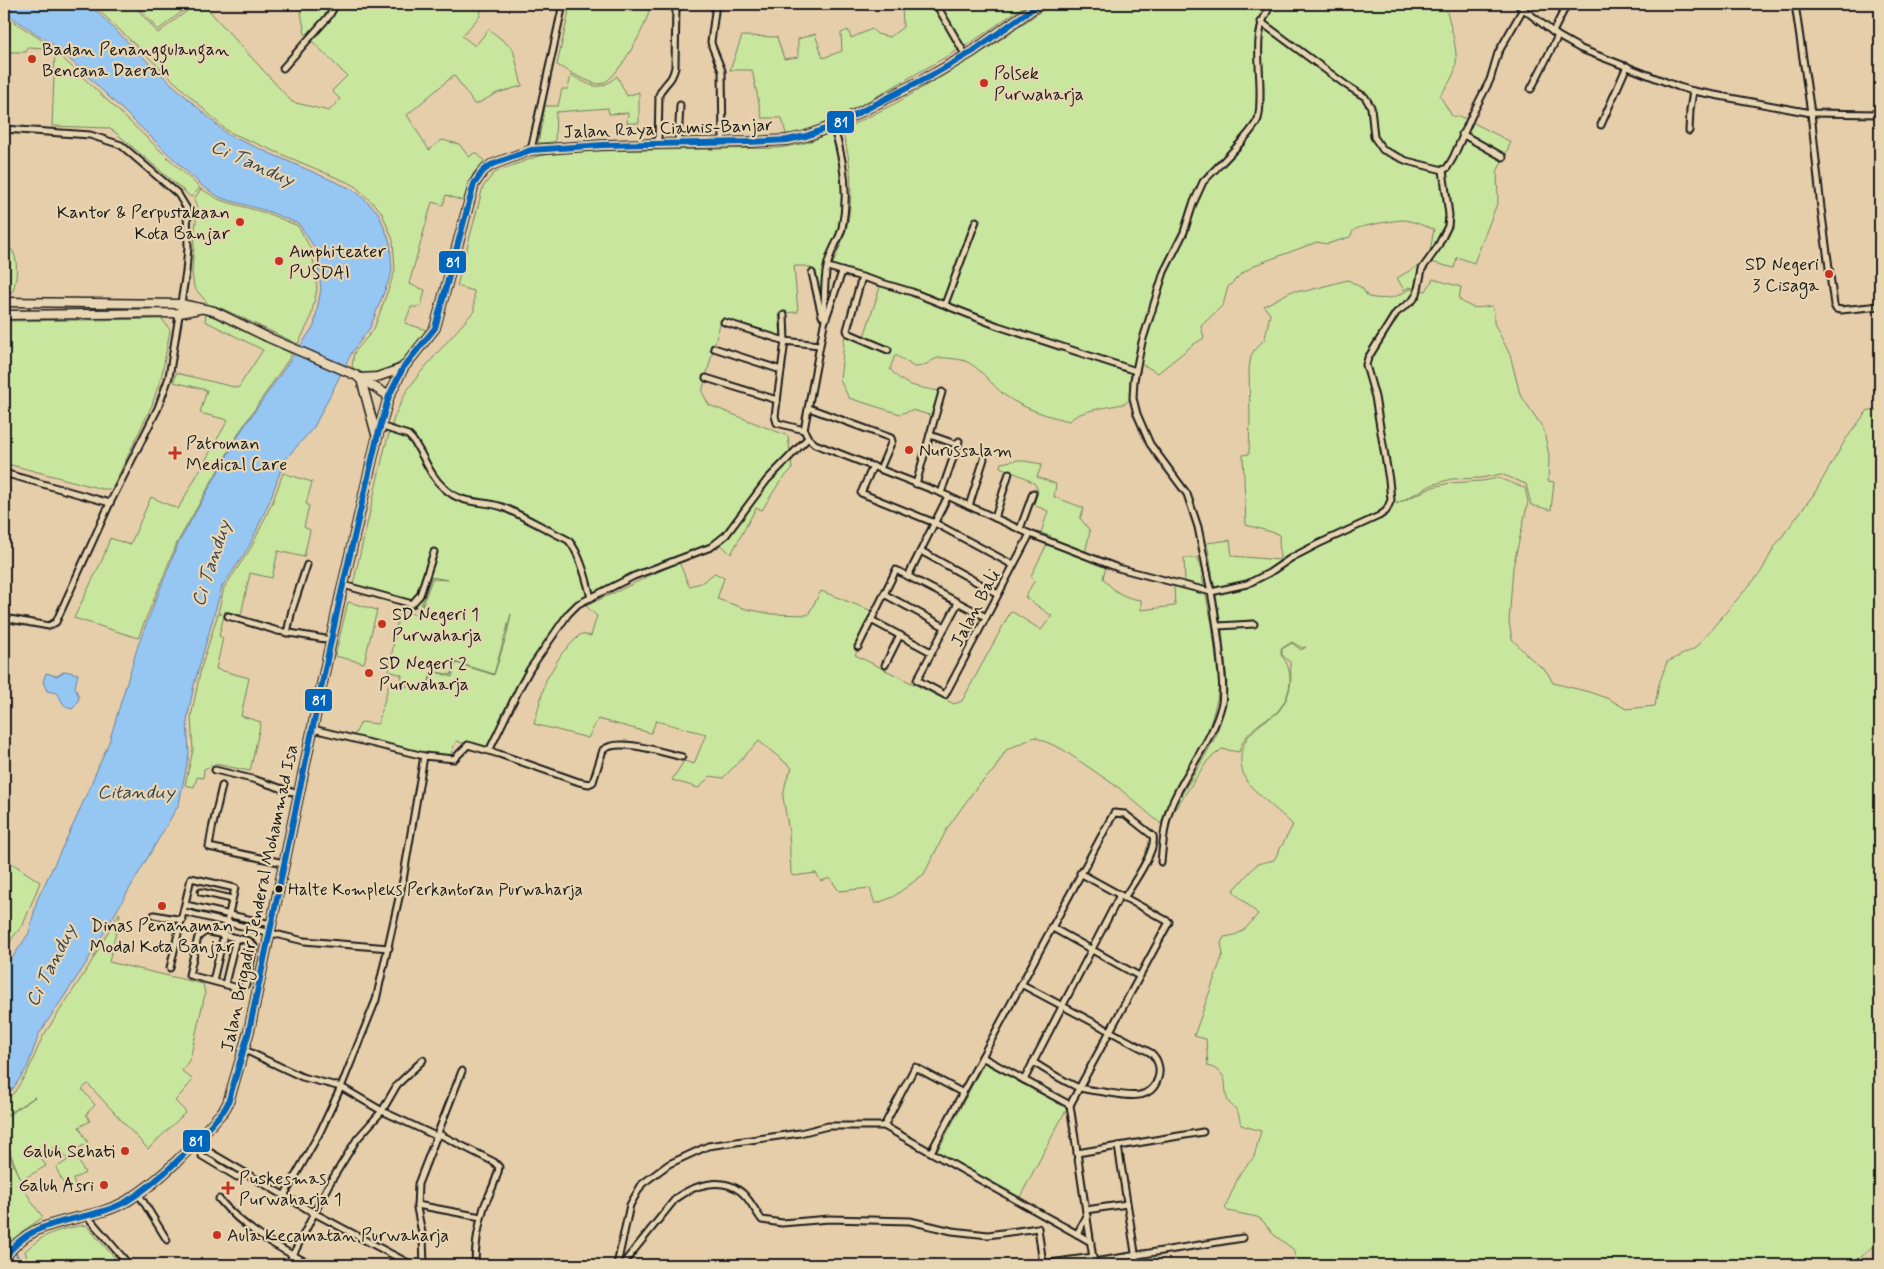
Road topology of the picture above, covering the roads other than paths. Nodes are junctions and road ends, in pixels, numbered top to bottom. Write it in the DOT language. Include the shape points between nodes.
graph roads {
  1 [pos="336,4"];
  2 [pos="563,4"];
  3 [pos="685,4"];
  4 [pos="716,4"];
  5 [pos="753,4"];
  6 [pos="775,4"];
  7 [pos="936,4"];
  8 [pos="1038,4"];
  9 [pos="1272,4"];
  10 [pos="1516,4"];
  11 [pos="1568,4"];
  12 [pos="1795,4"];
  13 [pos="676,6"];
  14 [pos="1523,9"];
  15 [pos="1261,22"];
  16 [pos="1553,32"];
  17 [pos="1558,36"];
  18 [pos="966,56"];
  19 [pos="1627,66"];
  20 [pos="283,68"];
  21 [pos="1531,89"];
  22 [pos="1693,91"];
  23 [pos="680,105"];
  24 [pos="1812,113"];
  25 [pos="1880,114"];
  26 [pos="1601,125"];
  27 [pos="833,126"];
  28 [pos="4,129"];
  29 [pos="1689,131"];
  30 [pos="1462,134"];
  31 [pos="678,143"];
  32 [pos="723,143"];
  33 [pos="658,144"];
  34 [pos="530,150"];
  35 [pos="1503,157"];
  36 [pos="1444,170"];
  37 [pos="976,221"];
  38 [pos="828,267"];
  39 [pos="812,272"];
  40 [pos="842,272"];
  41 [pos="862,277"];
  42 [pos="4,302"];
  43 [pos="181,304"];
  44 [pos="945,304"];
  45 [pos="1880,306"];
  46 [pos="202,309"];
  47 [pos="180,313"];
  48 [pos="4,315"];
  49 [pos="784,315"];
  50 [pos="724,322"];
  51 [pos="824,324"];
  52 [pos="785,341"];
  53 [pos="819,345"];
  54 [pos="714,348"];
  55 [pos="888,350"];
  56 [pos="402,368"];
  57 [pos="781,370"];
  58 [pos="1136,371"];
  59 [pos="358,377"];
  60 [pos="706,378"];
  61 [pos="942,392"];
  62 [pos="389,396"];
  63 [pos="777,400"];
  64 [pos="808,408"];
  65 [pos="380,426"];
  66 [pos="804,430"];
  67 [pos="930,435"];
  68 [pos="377,438"];
  69 [pos="808,438"];
  70 [pos="984,459"];
  71 [pos="873,466"];
  72 [pos="880,469"];
  73 [pos="4,472"];
  74 [pos="1009,473"];
  75 [pos="916,484"];
  76 [pos="941,493"];
  77 [pos="1033,493"];
  78 [pos="948,496"];
  79 [pos="110,503"];
  80 [pos="969,506"];
  81 [pos="995,518"];
  82 [pos="935,524"];
  83 [pos="1020,529"];
  84 [pos="1030,534"];
  85 [pos="921,551"];
  86 [pos="434,552"];
  87 [pos="308,565"];
  88 [pos="1013,565"];
  89 [pos="908,576"];
  90 [pos="343,585"];
  91 [pos="1211,592"];
  92 [pos="884,594"];
  93 [pos="998,594"];
  94 [pos="591,598"];
  95 [pos="958,603"];
  96 [pos="228,616"];
  97 [pos="4,618"];
  98 [pos="986,618"];
  99 [pos="871,620"];
  100 [pos="1254,624"];
  101 [pos="1218,626"];
  102 [pos="945,627"];
  103 [pos="287,633"];
  104 [pos="900,636"];
  105 [pos="331,640"];
  106 [pos="858,647"];
  107 [pos="931,652"];
  108 [pos="885,665"];
  109 [pos="313,729"];
  110 [pos="490,751"];
  111 [pos="424,756"];
  112 [pos="682,757"];
  113 [pos="215,770"];
  114 [pos="222,786"];
  115 [pos="298,794"];
  116 [pos="284,862"];
  117 [pos="1161,862"];
  118 [pos="1080,873"];
  119 [pos="201,892"];
  120 [pos="1122,897"];
  121 [pos="232,899"];
  122 [pos="186,905"];
  123 [pos="184,912"];
  124 [pos="154,915"];
  125 [pos="229,915"];
  126 [pos="182,920"];
  127 [pos="228,922"];
  128 [pos="1051,927"];
  129 [pos="270,928"];
  130 [pos="224,936"];
  131 [pos="236,938"];
  132 [pos="388,948"];
  133 [pos="1092,950"];
  134 [pos="170,968"];
  135 [pos="1140,976"];
  136 [pos="213,981"];
  137 [pos="224,984"];
  138 [pos="1021,984"];
  139 [pos="1062,1006"];
  140 [pos="1110,1031"];
  141 [pos="245,1050"];
  142 [pos="982,1057"];
  143 [pos="423,1060"];
  144 [pos="1033,1062"];
  145 [pos="462,1071"];
  146 [pos="1024,1080"];
  147 [pos="341,1088"];
  148 [pos="1079,1088"];
  149 [pos="963,1093"];
  150 [pos="1070,1105"];
  151 [pos="382,1111"];
  152 [pos="884,1126"];
  153 [pos="1203,1132"];
  154 [pos="438,1135"];
  155 [pos="1118,1146"];
  156 [pos="196,1147"];
  157 [pos="931,1152"];
  158 [pos="1077,1153"];
  159 [pos="138,1193"];
  160 [pos="284,1196"];
  161 [pos="219,1199"];
  162 [pos="1127,1204"];
  163 [pos="417,1205"];
  164 [pos="314,1213"];
  165 [pos="1086,1214"];
  166 [pos="87,1216"];
  167 [pos="481,1217"];
  168 [pos="1077,1234"];
  169 [pos="1243,1238"];
  170 [pos="168,1240"];
  171 [pos="1091,1242"];
  172 [pos="292,1255"];
  173 [pos="1136,1255"];
  174 [pos="5,1258"];
  175 [pos="1094,1262"];
  176 [pos="129,1265"];
  177 [pos="288,1265"];
  178 [pos="312,1265"];
  179 [pos="412,1265"];
  180 [pos="424,1265"];
  181 [pos="475,1265"];
  182 [pos="617,1265"];
  183 [pos="622,1265"];
  184 [pos="1137,1265"];
  1 -- 20 [label="street"];
  2 -- 34 [label="street"];
  3 -- 13 [label="street"];
  4 -- 32 [label="street" via="711,42 722,71"];
  5 -- 6 [label="street"];
  7 -- 18 [label="street"];
  8 -- 18 [label="highway, Jalan Raya Ciamis-Banjar"];
  9 -- 15 [label="street"];
  10 -- 14 [label="street"];
  11 -- 16 [label="street"];
  12 -- 24 [label="street"];
  13 -- 33 [label="street" via="675,67 673,76 658,95"];
  14 -- 16 [label="street"];
  14 -- 30 [label="street" via="1498,53 1490,80"];
  15 -- 36 [label="street" via="1365,97 1371,107 1374,137 1383,150 1407,161"];
  15 -- 58 [label="street" via="1258,120 1203,182 1198,192 1189,222 1164,272"];
  16 -- 17 [label="street"];
  17 -- 19 [label="street" via="1597,56"];
  17 -- 21 [label="street"];
  18 -- 27 [label="highway, Jalan Raya Ciamis-Banjar"];
  19 -- 22 [label="street"];
  19 -- 26 [label="street"];
  22 -- 24 [label="street"];
  22 -- 29 [label="street"];
  23 -- 31 [label="street"];
  24 -- 25 [label="street"];
  24 -- 45 [label="street" via="1834,305 1841,310"];
  27 -- 32 [label="highway, Jalan Raya Ciamis-Banjar" via="795,138"];
  27 -- 38 [label="street" via="841,150 844,217"];
  28 -- 43 [label="street" via="90,135 121,145 178,194 184,202 188,219"];
  30 -- 35 [label="street"];
  30 -- 36 [label="street" via="1453,158"];
  31 -- 32 [label="highway, Jalan Raya Ciamis-Banjar"];
  31 -- 33 [label="highway, Jalan Raya Ciamis-Banjar"];
  33 -- 34 [label="highway, Jalan Raya Ciamis-Banjar"];
  34 -- 56 [label="highway, Jalan Raya Ciamis-Banjar" via="490,165 478,177 435,328"];
  36 -- 91 [label="street" via="1448,226 1422,269 1417,294 1396,313 1366,365 1390,480 1391,500 1386,511 1311,547 1247,584"];
  37 -- 44 [label="street"];
  38 -- 40 [label="street"];
  38 -- 51 [label="street"];
  39 -- 51 [label="street"];
  40 -- 41 [label="street"];
  40 -- 51 [label="street"];
  41 -- 44 [label="street"];
  41 -- 55 [label="street" via="848,333"];
  42 -- 43 [label="main road"];
  43 -- 46 [label="main road"];
  43 -- 47 [label="street"];
  44 -- 58 [label="street" via="998,326"];
  46 -- 47 [label="main road"];
  46 -- 59 [label="main road"];
  47 -- 48 [label="main road"];
  47 -- 79 [label="street" via="169,377"];
  49 -- 52 [label="street"];
  50 -- 52 [label="street"];
  51 -- 53 [label="street"];
  52 -- 53 [label="street"];
  52 -- 57 [label="street"];
  53 -- 64 [label="street"];
  54 -- 57 [label="street"];
  56 -- 59 [label="main road" via="377,377"];
  56 -- 62 [label="highway, Jalan Raya Ciamis-Banjar"];
  57 -- 63 [label="street"];
  58 -- 91 [label="street" via="1133,398 1137,414 1150,444 1187,494 1198,527"];
  59 -- 62 [label="main road"];
  59 -- 68 [label="main road"];
  60 -- 63 [label="street"];
  61 -- 67 [label="street"];
  62 -- 65 [label="highway, Jalan Brigadir Jenderal Mohammad Isa"];
  63 -- 66 [label="street" via="774,416 778,423"];
  64 -- 66 [label="street"];
  64 -- 72 [label="street" via="889,436 892,441"];
  65 -- 68 [label="highway, Jalan Brigadir Jenderal Mohammad Isa"];
  65 -- 94 [label="street" via="412,439 434,476 452,494 471,502 504,508 568,540"];
  66 -- 69 [label="street"];
  67 -- 75 [label="street"];
  67 -- 76 [label="street" via="958,443"];
  68 -- 90 [label="highway, Jalan Brigadir Jenderal Mohammad Isa"];
  69 -- 71 [label="street" via="815,444"];
  69 -- 94 [label="street" via="767,480 718,542 634,576"];
  70 -- 80 [label="street"];
  71 -- 72 [label="street"];
  71 -- 82 [label="street" via="861,492"];
  72 -- 75 [label="street"];
  73 -- 79 [label="street"];
  74 -- 81 [label="street"];
  75 -- 76 [label="street"];
  76 -- 78 [label="street"];
  77 -- 83 [label="street"];
  78 -- 80 [label="street"];
  78 -- 82 [label="street"];
  79 -- 97 [label="street" via="56,622 49,626"];
  80 -- 81 [label="street"];
  81 -- 83 [label="street"];
  82 -- 85 [label="street"];
  82 -- 88 [label="street"];
  83 -- 84 [label="street"];
  84 -- 88 [label="street, Jalan Bali"];
  84 -- 91 [label="street" via="1118,568"];
  85 -- 89 [label="street"];
  85 -- 93 [label="street"];
  86 -- 90 [label="street" via="420,595 412,604"];
  87 -- 103 [label="street"];
  88 -- 93 [label="street, Jalan Bali"];
  89 -- 92 [label="street" via="896,570"];
  89 -- 95 [label="street"];
  90 -- 105 [label="highway, Jalan Brigadir Jenderal Mohammad Isa"];
  91 -- 101 [label="street"];
  92 -- 99 [label="street"];
  92 -- 102 [label="street"];
  93 -- 98 [label="street, Jalan Bali"];
  94 -- 110 [label="street" via="568,614 530,669"];
  95 -- 98 [label="street"];
  95 -- 102 [label="street"];
  96 -- 103 [label="street"];
  98 -- 107 [label="street, Jalan Bali" via="945,695 917,680"];
  99 -- 104 [label="street"];
  99 -- 106 [label="street"];
  100 -- 101 [label="street"];
  101 -- 117 [label="street" via="1222,702 1211,735 1170,808 1164,826"];
  102 -- 107 [label="street"];
  103 -- 105 [label="street"];
  104 -- 107 [label="street"];
  104 -- 108 [label="street"];
  105 -- 109 [label="highway, Jalan Brigadir Jenderal Mohammad Isa"];
  109 -- 111 [label="street"];
  109 -- 115 [label="highway, Jalan Brigadir Jenderal Mohammad Isa"];
  110 -- 111 [label="street" via="468,745 454,759"];
  110 -- 112 [label="street" via="589,784 593,782 607,746 640,747"];
  111 -- 132 [label="street"];
  113 -- 115 [label="street"];
  114 -- 116 [label="street" via="209,847"];
  115 -- 116 [label="highway, Jalan Brigadir Jenderal Mohammad Isa"];
  116 -- 129 [label="highway, Jalan Brigadir Jenderal Mohammad Isa"];
  118 -- 120 [label="street"];
  118 -- 120 [label="street" via="1111,816 1114,813 1125,814 1153,836 1154,841 1146,861"];
  118 -- 128 [label="street"];
  119 -- 121 [label="street"];
  120 -- 133 [label="street"];
  120 -- 135 [label="street" via="1169,922"];
  121 -- 122 [label="street" via="235,888 191,878"];
  121 -- 125 [label="street"];
  122 -- 123 [label="street"];
  122 -- 125 [label="street"];
  123 -- 126 [label="street"];
  123 -- 127 [label="street"];
  124 -- 126 [label="street"];
  125 -- 127 [label="street"];
  125 -- 129 [label="street"];
  126 -- 134 [label="street"];
  127 -- 129 [label="street"];
  127 -- 130 [label="street"];
  128 -- 133 [label="street"];
  128 -- 138 [label="street"];
  129 -- 132 [label="street" via="304,941"];
  129 -- 141 [label="highway, Jalan Brigadir Jenderal Mohammad Isa"];
  130 -- 131 [label="street"];
  130 -- 136 [label="street"];
  130 -- 136 [label="street" via="206,931 198,937 189,975"];
  131 -- 137 [label="street"];
  131 -- 137 [label="street" via="249,941 254,946 246,985 238,988"];
  132 -- 147 [label="street" via="374,1006"];
  133 -- 135 [label="street"];
  133 -- 139 [label="street"];
  135 -- 140 [label="street"];
  136 -- 137 [label="street"];
  138 -- 139 [label="street"];
  138 -- 142 [label="street"];
  139 -- 140 [label="street"];
  139 -- 144 [label="street"];
  140 -- 148 [label="street"];
  140 -- 148 [label="street" via="1154,1056 1159,1069 1156,1083 1146,1093 1136,1096"];
  141 -- 147 [label="street" via="302,1077"];
  141 -- 156 [label="highway, Jalan Brigadir Jenderal Mohammad Isa" via="228,1103"];
  142 -- 146 [label="street"];
  142 -- 149 [label="street"];
  143 -- 151 [label="street" via="397,1085"];
  144 -- 146 [label="street"];
  144 -- 148 [label="street"];
  145 -- 154 [label="street"];
  146 -- 150 [label="street"];
  147 -- 151 [label="street"];
  147 -- 160 [label="street"];
  148 -- 150 [label="street"];
  149 -- 152 [label="street" via="915,1067"];
  149 -- 157 [label="street"];
  150 -- 158 [label="street"];
  151 -- 154 [label="street"];
  151 -- 164 [label="street" via="357,1138"];
  152 -- 157 [label="street"];
  152 -- 182 [label="street" via="828,1126 708,1146 669,1164 642,1184 630,1205"];
  153 -- 155 [label="street"];
  154 -- 163 [label="street" via="420,1177"];
  154 -- 167 [label="street" via="499,1167"];
  155 -- 158 [label="street"];
  155 -- 162 [label="street"];
  156 -- 159 [label="highway, Jalan Brigadir Jenderal Mohammad Isa"];
  156 -- 160 [label="street"];
  157 -- 168 [label="street"];
  158 -- 165 [label="street"];
  159 -- 166 [label="highway, Jalan Brigadir Jenderal Mohammad Isa" via="114,1207"];
  159 -- 170 [label="street"];
  160 -- 164 [label="street"];
  161 -- 172 [label="street" via="246,1226"];
  162 -- 165 [label="street"];
  162 -- 173 [label="street"];
  163 -- 167 [label="street"];
  163 -- 180 [label="street"];
  164 -- 172 [label="street"];
  164 -- 179 [label="street"];
  165 -- 168 [label="street"];
  165 -- 171 [label="street"];
  166 -- 174 [label="highway, Jalan Brigadir Jenderal Mohammad Isa" via="52,1223 24,1237"];
  166 -- 176 [label="street"];
  167 -- 181 [label="street"];
  168 -- 171 [label="street"];
  169 -- 173 [label="street"];
  171 -- 175 [label="street"];
  172 -- 177 [label="street"];
  172 -- 178 [label="street"];
  173 -- 175 [label="street"];
  173 -- 184 [label="street"];
  175 -- 183 [label="street" via="1043,1264 1038,1228 988,1235 910,1221 828,1219 782,1223 762,1220 741,1191 725,1183 711,1183 676,1198"];
}
